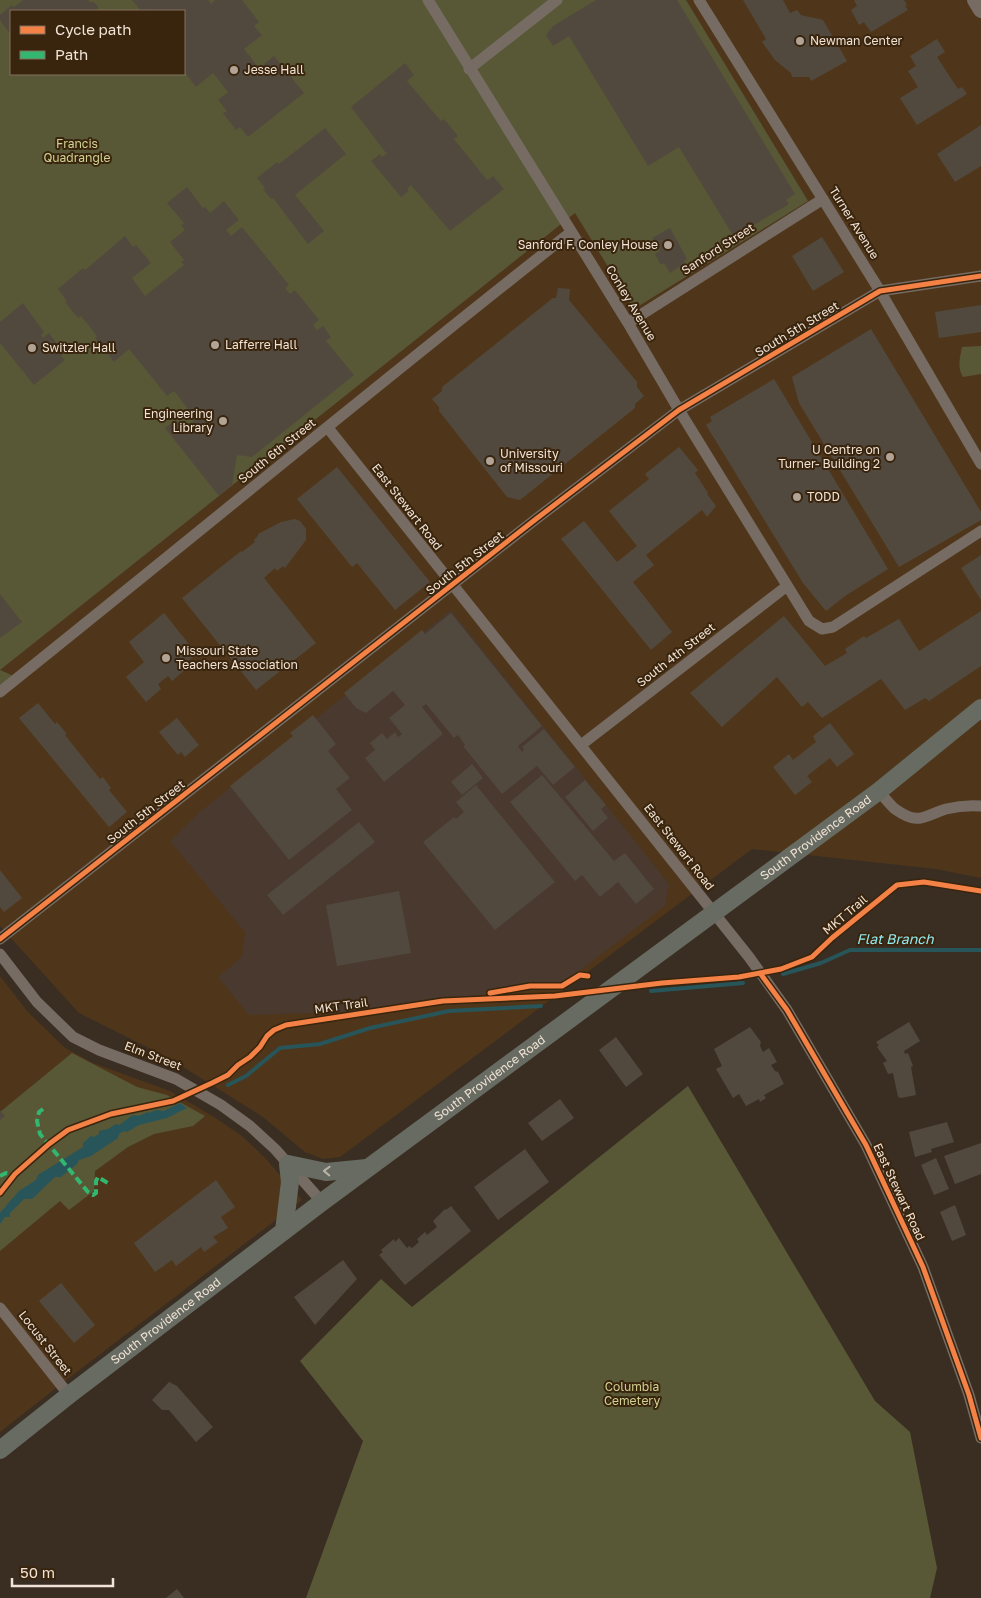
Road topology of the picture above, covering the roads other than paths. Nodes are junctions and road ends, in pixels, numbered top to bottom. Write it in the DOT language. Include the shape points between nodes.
graph roads {
  1 [pos="428,0"];
  2 [pos="557,0"];
  3 [pos="700,0"];
  4 [pos="975,0"];
  5 [pos="981,10"];
  6 [pos="469,68"];
  7 [pos="823,199"];
  8 [pos="572,232"];
  9 [pos="981,276"];
  10 [pos="880,291"];
  11 [pos="628,323"];
  12 [pos="679,410"];
  13 [pos="328,428"];
  14 [pos="981,464"];
  15 [pos="981,531"];
  16 [pos="452,586"];
  17 [pos="787,586"];
  18 [pos="0,692"];
  19 [pos="981,708"];
  20 [pos="581,746"];
  21 [pos="879,791"];
  22 [pos="981,806"];
  23 [pos="714,914"];
  24 [pos="0,939"];
  25 [pos="0,954"];
  26 [pos="288,1164"];
  27 [pos="367,1168"];
  28 [pos="322,1202"];
  29 [pos="284,1231"];
  30 [pos="0,1308"];
  31 [pos="69,1395"];
  32 [pos="981,1438"];
  33 [pos="0,1450"];
  1 -- 6 [label="street, Conley Avenue"];
  2 -- 6 [label="street"];
  3 -- 7 [label="street, Turner Avenue"];
  4 -- 5 [label="street"];
  6 -- 8 [label="street, Conley Avenue"];
  7 -- 10 [label="street, Turner Avenue"];
  7 -- 11 [label="street, Sanford Street"];
  8 -- 11 [label="street, Conley Avenue"];
  8 -- 13 [label="street, South 6th Street"];
  9 -- 10 [label="street, South 5th Street"];
  10 -- 12 [label="street, South 5th Street"];
  10 -- 14 [label="street, Turner Avenue"];
  11 -- 12 [label="street, Conley Avenue"];
  12 -- 16 [label="street, South 5th Street"];
  12 -- 17 [label="street, Conley Avenue"];
  13 -- 16 [label="street, East Stewart Road"];
  13 -- 18 [label="street, South 6th Street"];
  15 -- 17 [label="street, Conley Avenue" via="833,627 822,629 809,621"];
  16 -- 20 [label="street, East Stewart Road"];
  16 -- 24 [label="street, South 5th Street"];
  17 -- 20 [label="street, South 4th Street"];
  19 -- 21 [label="main road, South Providence Road"];
  20 -- 23 [label="street, East Stewart Road"];
  21 -- 22 [label="street" via="893,808 911,818 925,818 966,805"];
  21 -- 23 [label="main road, South Providence Road"];
  23 -- 27 [label="main road, South Providence Road"];
  23 -- 32 [label="street, East Stewart Road" via="787,1010 866,1145 923,1267"];
  25 -- 26 [label="street, Elm Street" via="37,1002 73,1037 176,1079 221,1105 250,1126"];
  27 -- 26 [label="main road, one-way" via="326,1172"];
  26 -- 28 [label="street, Elm Street"];
  26 -- 29 [label="main road" via="290,1182"];
  27 -- 28 [label="main road, South Providence Road"];
  28 -- 29 [label="main road, South Providence Road"];
  29 -- 31 [label="main road, South Providence Road"];
  30 -- 31 [label="street, Locust Street"];
  31 -- 33 [label="main road, South Providence Road"];
}
